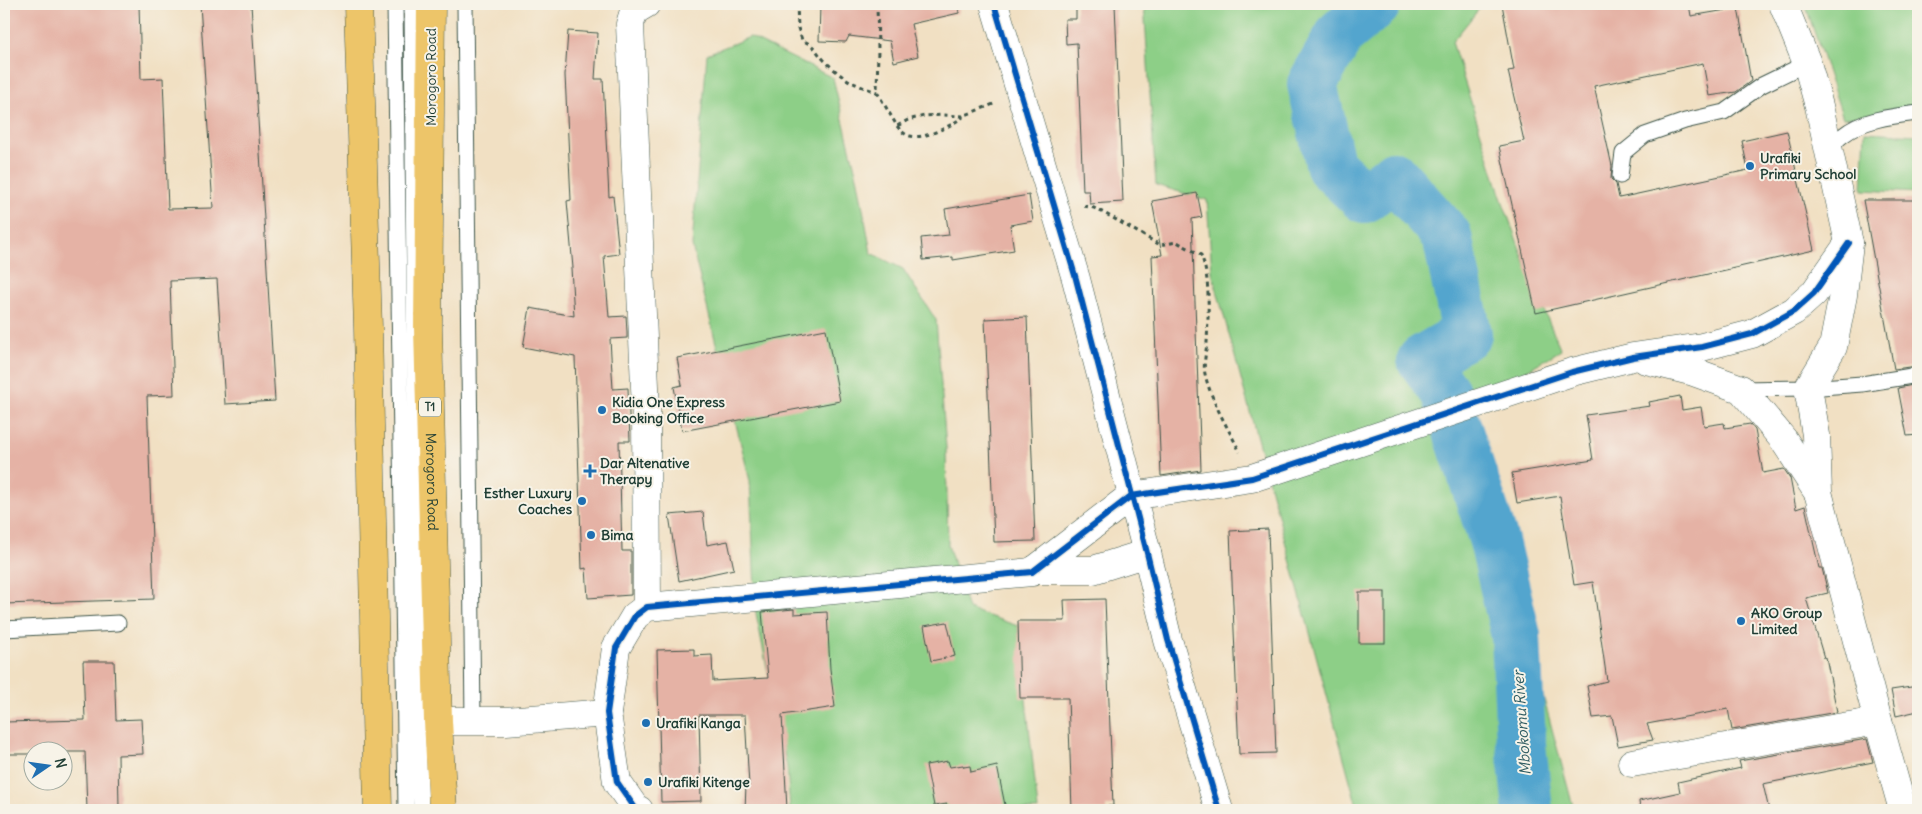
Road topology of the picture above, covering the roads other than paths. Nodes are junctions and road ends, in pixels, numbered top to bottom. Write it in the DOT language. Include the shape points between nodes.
graph roads {
  1 [pos="358,4"];
  2 [pos="395,4"];
  3 [pos="412,4"];
  4 [pos="431,4"];
  5 [pos="465,4"];
  6 [pos="646,4"];
  7 [pos="994,4"];
  8 [pos="1783,4"];
  9 [pos="1807,63"];
  10 [pos="1918,113"];
  11 [pos="1829,151"];
  12 [pos="1620,176"];
  13 [pos="1848,243"];
  14 [pos="1633,357"];
  15 [pos="1918,376"];
  16 [pos="1808,388"];
  17 [pos="1741,389"];
  18 [pos="1818,492"];
  19 [pos="1131,496"];
  20 [pos="1147,553"];
  21 [pos="1034,570"];
  22 [pos="647,607"];
  23 [pos="118,623"];
  24 [pos="4,629"];
  25 [pos="607,712"];
  26 [pos="438,721"];
  27 [pos="1878,721"];
  28 [pos="473,722"];
  29 [pos="1632,763"];
  30 [pos="378,810"];
  31 [pos="406,810"];
  32 [pos="421,810"];
  33 [pos="443,810"];
  34 [pos="639,810"];
  35 [pos="1219,810"];
  36 [pos="1903,810"];
  1 -- 30 [label="highway"];
  2 -- 31 [label="lane"];
  3 -- 32 [label="lane, Morogoro Road" via="417,702"];
  4 -- 26 [label="highway, Morogoro Road / T1" via="428,328"];
  5 -- 28 [label="lane"];
  6 -- 22 [label="street" via="634,11 630,24 646,411"];
  7 -- 19 [label="street" via="1076,279"];
  8 -- 9 [label="street"];
  9 -- 11 [label="street"];
  9 -- 12 [label="lane" via="1762,85 1724,112 1645,134 1623,152"];
  10 -- 11 [label="lane" via="1892,116 1858,126 1841,136"];
  11 -- 13 [label="street"];
  13 -- 14 [label="street" via="1814,293 1794,311 1752,334"];
  13 -- 16 [label="street" via="1833,347"];
  14 -- 17 [label="street" via="1694,372"];
  14 -- 19 [label="street" via="1572,372 1252,478"];
  15 -- 16 [label="lane"];
  16 -- 17 [label="lane"];
  16 -- 18 [label="street" via="1816,435"];
  17 -- 18 [label="street" via="1784,439"];
  18 -- 27 [label="street"];
  19 -- 20 [label="street"];
  19 -- 21 [label="street"];
  20 -- 21 [label="street" via="1093,570"];
  20 -- 35 [label="street" via="1168,640"];
  21 -- 22 [label="street"];
  22 -- 25 [label="street" via="635,616 616,648"];
  23 -- 24 [label="lane"];
  25 -- 28 [label="street"];
  25 -- 34 [label="street" via="617,782"];
  26 -- 28 [label="street"];
  26 -- 33 [label="highway, Morogoro Road / T1"];
  27 -- 29 [label="street"];
  27 -- 36 [label="street"];
}
